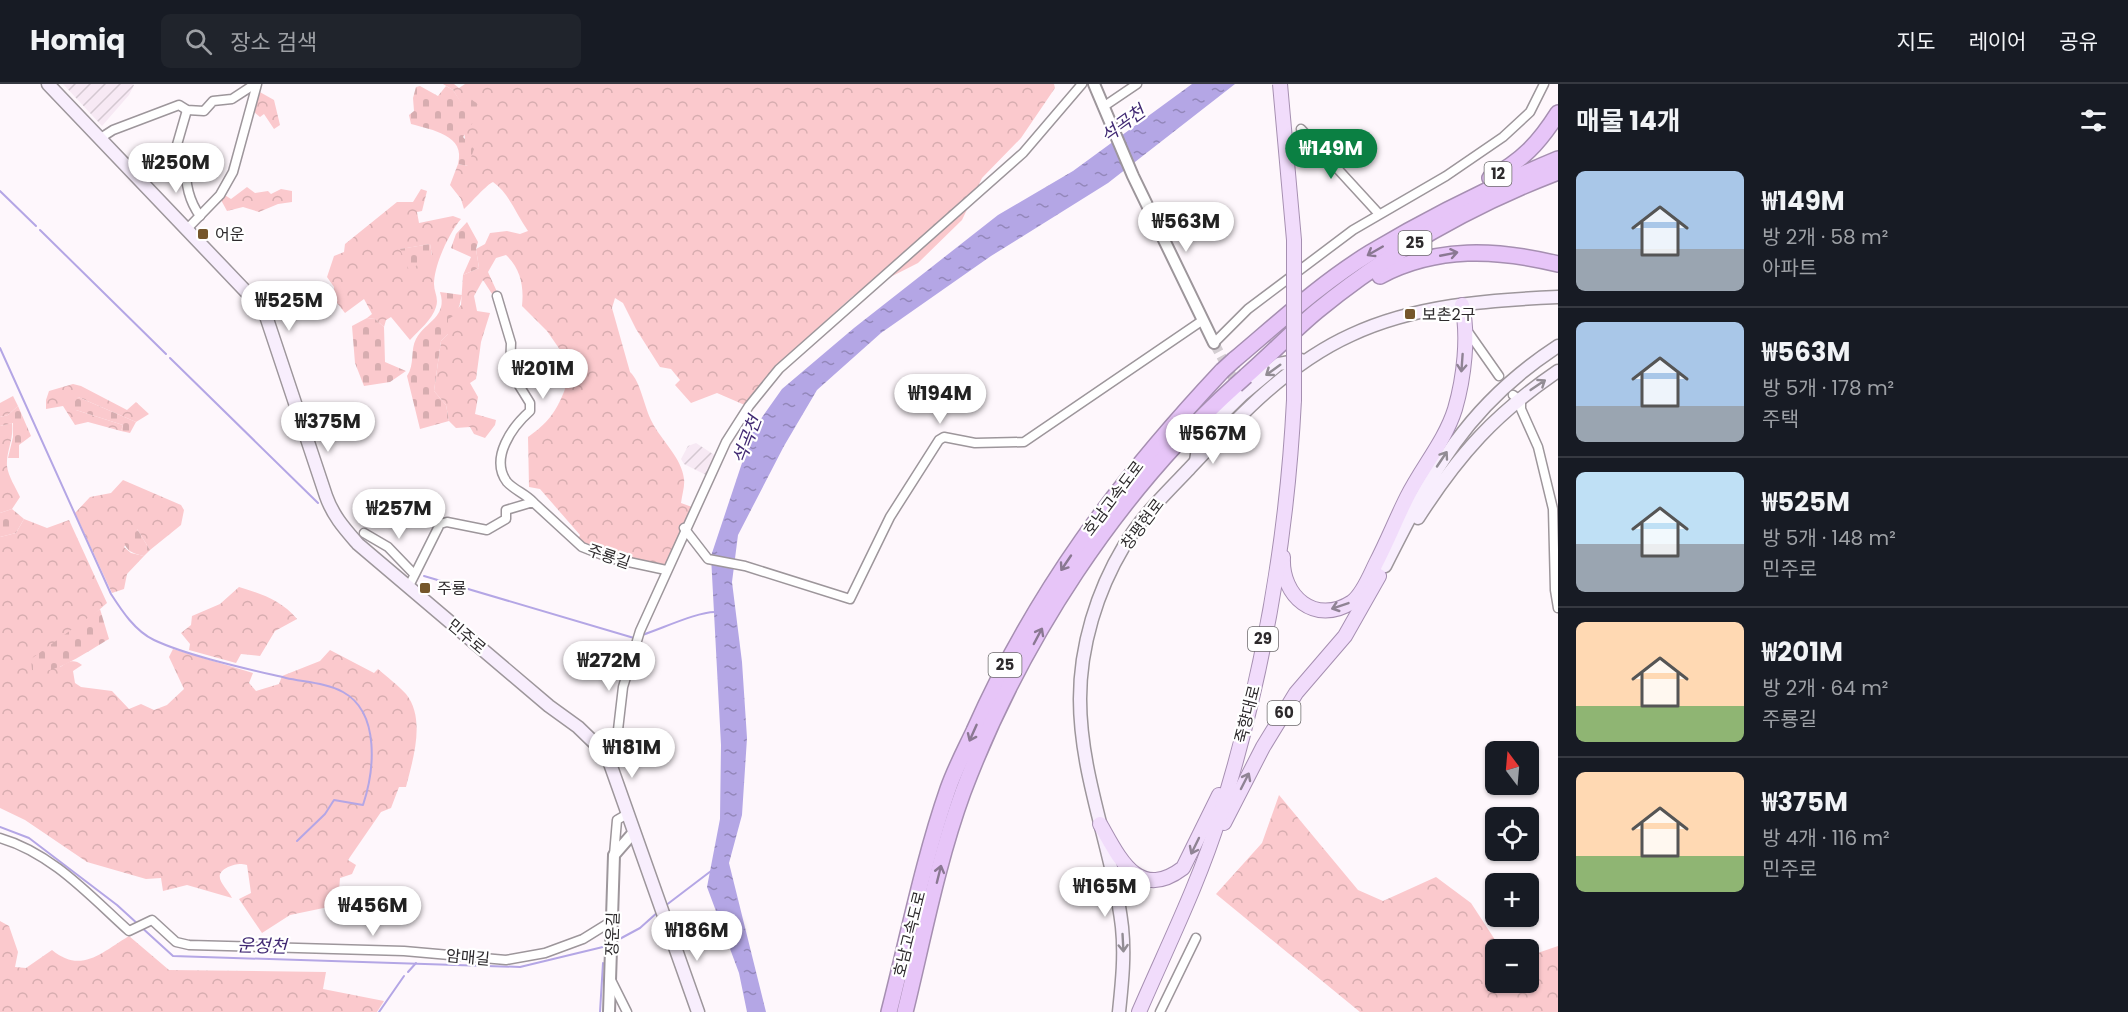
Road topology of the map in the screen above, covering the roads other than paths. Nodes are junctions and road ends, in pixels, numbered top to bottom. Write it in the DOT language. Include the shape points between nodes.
graph roads {
  1 [pos="48,84"];
  2 [pos="256,84"];
  3 [pos="1082,84"];
  4 [pos="1094,84"];
  5 [pos="1137,84"];
  6 [pos="1280,84"];
  7 [pos="1544,84"];
  8 [pos="1103,107"];
  9 [pos="187,110"];
  10 [pos="1558,113"];
  11 [pos="1301,129"];
  12 [pos="99,140"];
  13 [pos="1558,159"];
  14 [pos="1558,172"];
  15 [pos="1379,214"];
  16 [pos="200,216"];
  17 [pos="1426,222"];
  18 [pos="186,230"];
  19 [pos="1558,264"];
  20 [pos="497,296"];
  21 [pos="1558,297"];
  22 [pos="1462,305"];
  23 [pos="1203,320"];
  24 [pos="1465,329"];
  25 [pos="1288,339"];
  26 [pos="1214,343"];
  27 [pos="1558,346"];
  28 [pos="1558,371"];
  29 [pos="1499,376"];
  30 [pos="1517,398"];
  31 [pos="533,502"];
  32 [pos="1285,521"];
  33 [pos="684,528"];
  34 [pos="364,533"];
  35 [pos="1385,566"];
  36 [pos="666,570"];
  37 [pos="414,574"];
  38 [pos="409,586"];
  39 [pos="1558,608"];
  40 [pos="608,755"];
  41 [pos="1237,755"];
  42 [pos="629,813"];
  43 [pos="1100,824"];
  44 [pos="634,832"];
  45 [pos="0,838"];
  46 [pos="614,855"];
  47 [pos="1200,871"];
  48 [pos="612,926"];
  49 [pos="1196,938"];
  50 [pos="610,978"];
  51 [pos="609,1012"];
  52 [pos="627,1012"];
  53 [pos="698,1012"];
  54 [pos="889,1012"];
  55 [pos="905,1012"];
  56 [pos="1119,1012"];
  57 [pos="1139,1012"];
  58 [pos="1160,1012"];
  1 -- 12 [label="main road, 민주로"];
  2 -- 9 [label="street" via="232,99 213,101 204,111"];
  2 -- 16 [label="street" via="233,172 220,195"];
  3 -- 33 [label="street" via="1023,153 779,369 726,442"];
  4 -- 8 [label="street"];
  5 -- 8 [label="street"];
  6 -- 32 [label="main road, 죽향대로 / 29, bridge" via="1294,240 1294,400"];
  7 -- 15 [label="street" via="1530,112 1503,137 1446,176"];
  8 -- 23 [label="street" via="1132,176"];
  9 -- 12 [label="street" via="179,105 172,107 113,130"];
  9 -- 16 [label="street" via="174,154 186,163 185,178 194,209"];
  10 -- 17 [label="highway, 12" via="1538,144 1506,170 1460,194"];
  11 -- 15 [label="street"];
  12 -- 18 [label="main road, 민주로"];
  13 -- 17 [label="highway, 호남고속도로 / 25"];
  14 -- 25 [label="highway, 호남고속도로 / 25" via="1492,200 1438,229 1351,285"];
  15 -- 26 [label="street" via="1248,309"];
  16 -- 18 [label="street"];
  17 -- 54 [label="highway, 호남고속도로 / 25, one-way, bridge" via="1369,254 1323,287 1234,360 1163,433 1102,510 1043,597 994,685 949,788"];
  18 -- 38 [label="main road, 민주로" via="266,316 332,513 358,544"];
  25 -- 19 [label="highway, one-way" via="1358,288 1395,268 1442,255 1479,251 1523,255"];
  20 -- 31 [label="street, 주룡길" via="511,343 510,370 522,377 518,382 530,403 530,411 511,431 502,452 503,470 507,482"];
  21 -- 22 [label="main road, 창평현로"];
  22 -- 24 [label="main road"];
  22 -- 43 [label="main road, 창평현로" via="1399,317 1352,334 1311,358 1257,400 1196,461 1125,544 1098,603 1081,679 1083,750"];
  23 -- 26 [label="street"];
  23 -- 33 [label="street" via="1024,442 975,443 944,437 939,440 890,518 850,599 739,564 708,559"];
  24 -- 29 [label="street"];
  24 -- 32 [label="main road, one-way" via="1461,381 1446,433 1406,498 1365,585 1353,601 1321,611 1293,595 1286,584 1283,566"];
  55 -- 25 [label="highway, 호남고속도로 / 25, one-way" via="963,793 1005,697 1043,626 1118,511 1195,422"];
  35 -- 27 [label="main road, 60, one-way" via="1440,461 1475,415 1503,386"];
  30 -- 28 [label="main road, one-way"];
  30 -- 35 [label="main road" via="1444,476"];
  30 -- 39 [label="street" via="1538,447 1553,509"];
  31 -- 36 [label="street, 주룡길" via="582,547 610,558"];
  31 -- 37 [label="street" via="506,510 506,519 487,530 440,524"];
  32 -- 41 [label="main road, 죽향대로 / 29"];
  33 -- 36 [label="street"];
  34 -- 37 [label="street" via="388,547"];
  47 -- 35 [label="main road, 60, one-way" via="1263,747 1296,693 1345,636"];
  36 -- 40 [label="street" via="636,641 622,687 616,747"];
  37 -- 38 [label="street"];
  38 -- 40 [label="main road, 민주로"];
  40 -- 42 [label="main road, 민주로"];
  41 -- 43 [label="main road, one-way" via="1190,857 1172,876 1148,879 1136,875 1126,867"];
  41 -- 47 [label="main road, 죽향대로 / 29"];
  42 -- 44 [label="main road, 민주로"];
  42 -- 46 [label="street, 장운길" via="617,820"];
  43 -- 56 [label="main road, 창평현로, one-way" via="1122,927 1124,965"];
  44 -- 46 [label="street"];
  44 -- 53 [label="main road, 민주로"];
  45 -- 48 [label="street, 암매길" via="41,855 129,931 152,920 176,942 189,945 404,951 506,960 546,953"];
  46 -- 48 [label="street, 장운길"];
  47 -- 57 [label="main road, 죽향대로 / 29"];
  48 -- 50 [label="street, 장운길"];
  49 -- 58 [label="street"];
  50 -- 51 [label="street, 장운길"];
  50 -- 52 [label="street"];
}
